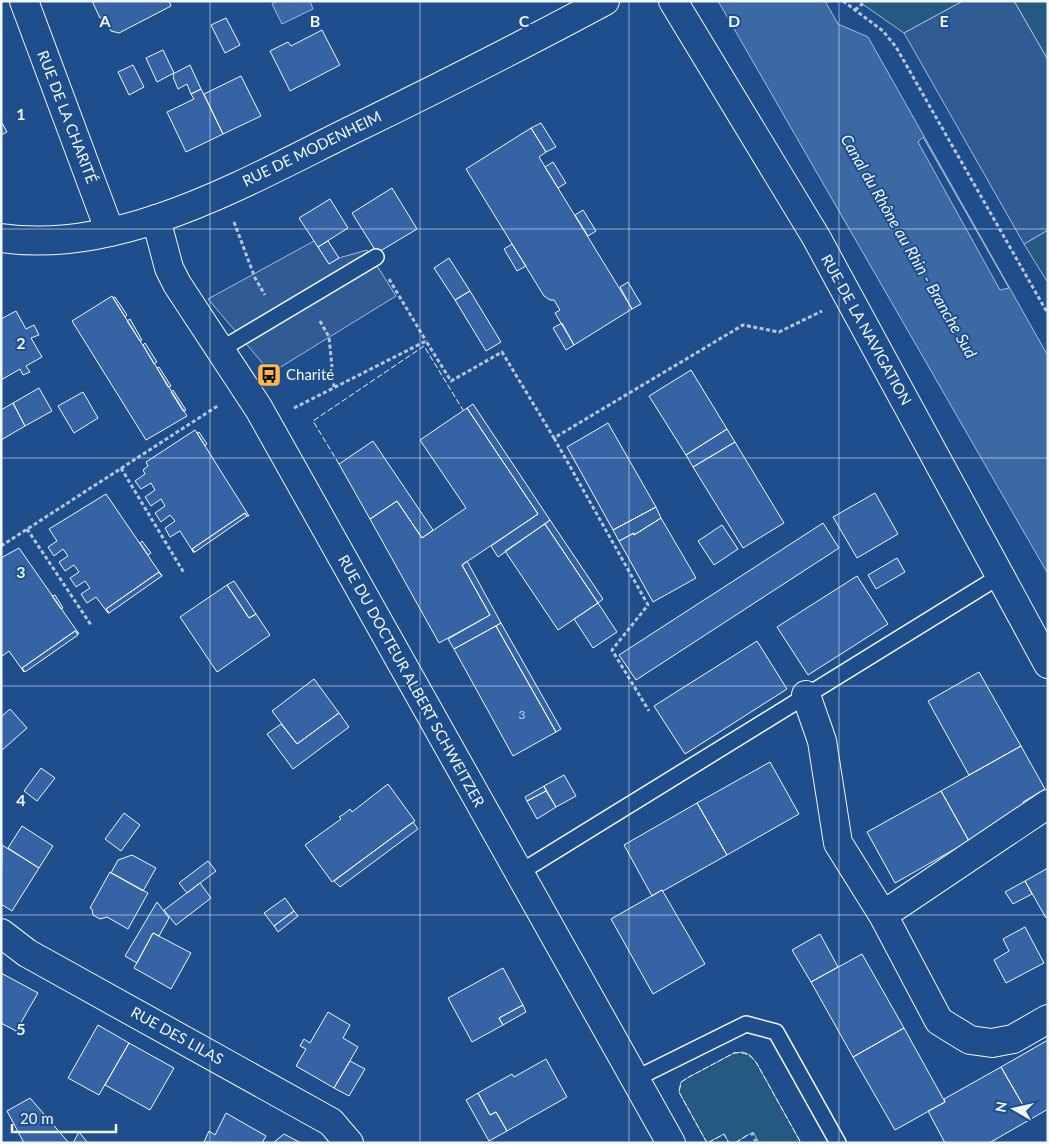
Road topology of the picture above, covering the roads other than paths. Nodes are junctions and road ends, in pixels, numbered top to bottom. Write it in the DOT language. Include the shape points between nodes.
graph roads {
  1 [pos="24,1"];
  2 [pos="605,1"];
  3 [pos="673,1"];
  4 [pos="156,219"];
  5 [pos="110,232"];
  6 [pos="1,238"];
  7 [pos="376,257"];
  8 [pos="220,350"];
  9 [pos="1000,576"];
  10 [pos="1048,664"];
  11 [pos="806,695"];
  12 [pos="1048,804"];
  13 [pos="519,872"];
  14 [pos="883,915"];
  15 [pos="1,933"];
  16 [pos="1048,1019"];
  17 [pos="635,1079"];
  18 [pos="349,1143"];
  19 [pos="671,1143"];
  20 [pos="838,1143"];
  1 -- 5 [label="street, RUE DE LA CHARITÉ"];
  2 -- 4 [label="street, RUE DE MODENHEIM" via="504,55 220,195"];
  3 -- 9 [label="street, RUE DE LA NAVIGATION" via="816,237"];
  4 -- 5 [label="street, RUE DE MODENHEIM"];
  4 -- 8 [label="street, RUE DU DOCTEUR ALBERT SCHWEITZER" via="169,268"];
  5 -- 6 [label="street, RUE DE MODENHEIM" via="75,239 39,241"];
  7 -- 8 [label="lane"];
  8 -- 13 [label="street, RUE DU DOCTEUR ALBERT SCHWEITZER" via="246,387"];
  9 -- 10 [label="street, RUE DE LA NAVIGATION"];
  9 -- 11 [label="lane"];
  11 -- 13 [label="lane"];
  11 -- 14 [label="street" via="822,741 838,843"];
  12 -- 14 [label="street"];
  13 -- 17 [label="street, RUE DU DOCTEUR ALBERT SCHWEITZER"];
  14 -- 16 [label="street" via="939,1021 950,1029 970,1040 992,1043 1013,1039"];
  15 -- 18 [label="street, RUE DES LILAS" via="27,953 331,1122"];
  17 -- 19 [label="street, RUE DU DOCTEUR ALBERT SCHWEITZER"];
  17 -- 20 [label="lane" via="746,1024 776,1032"];
}
